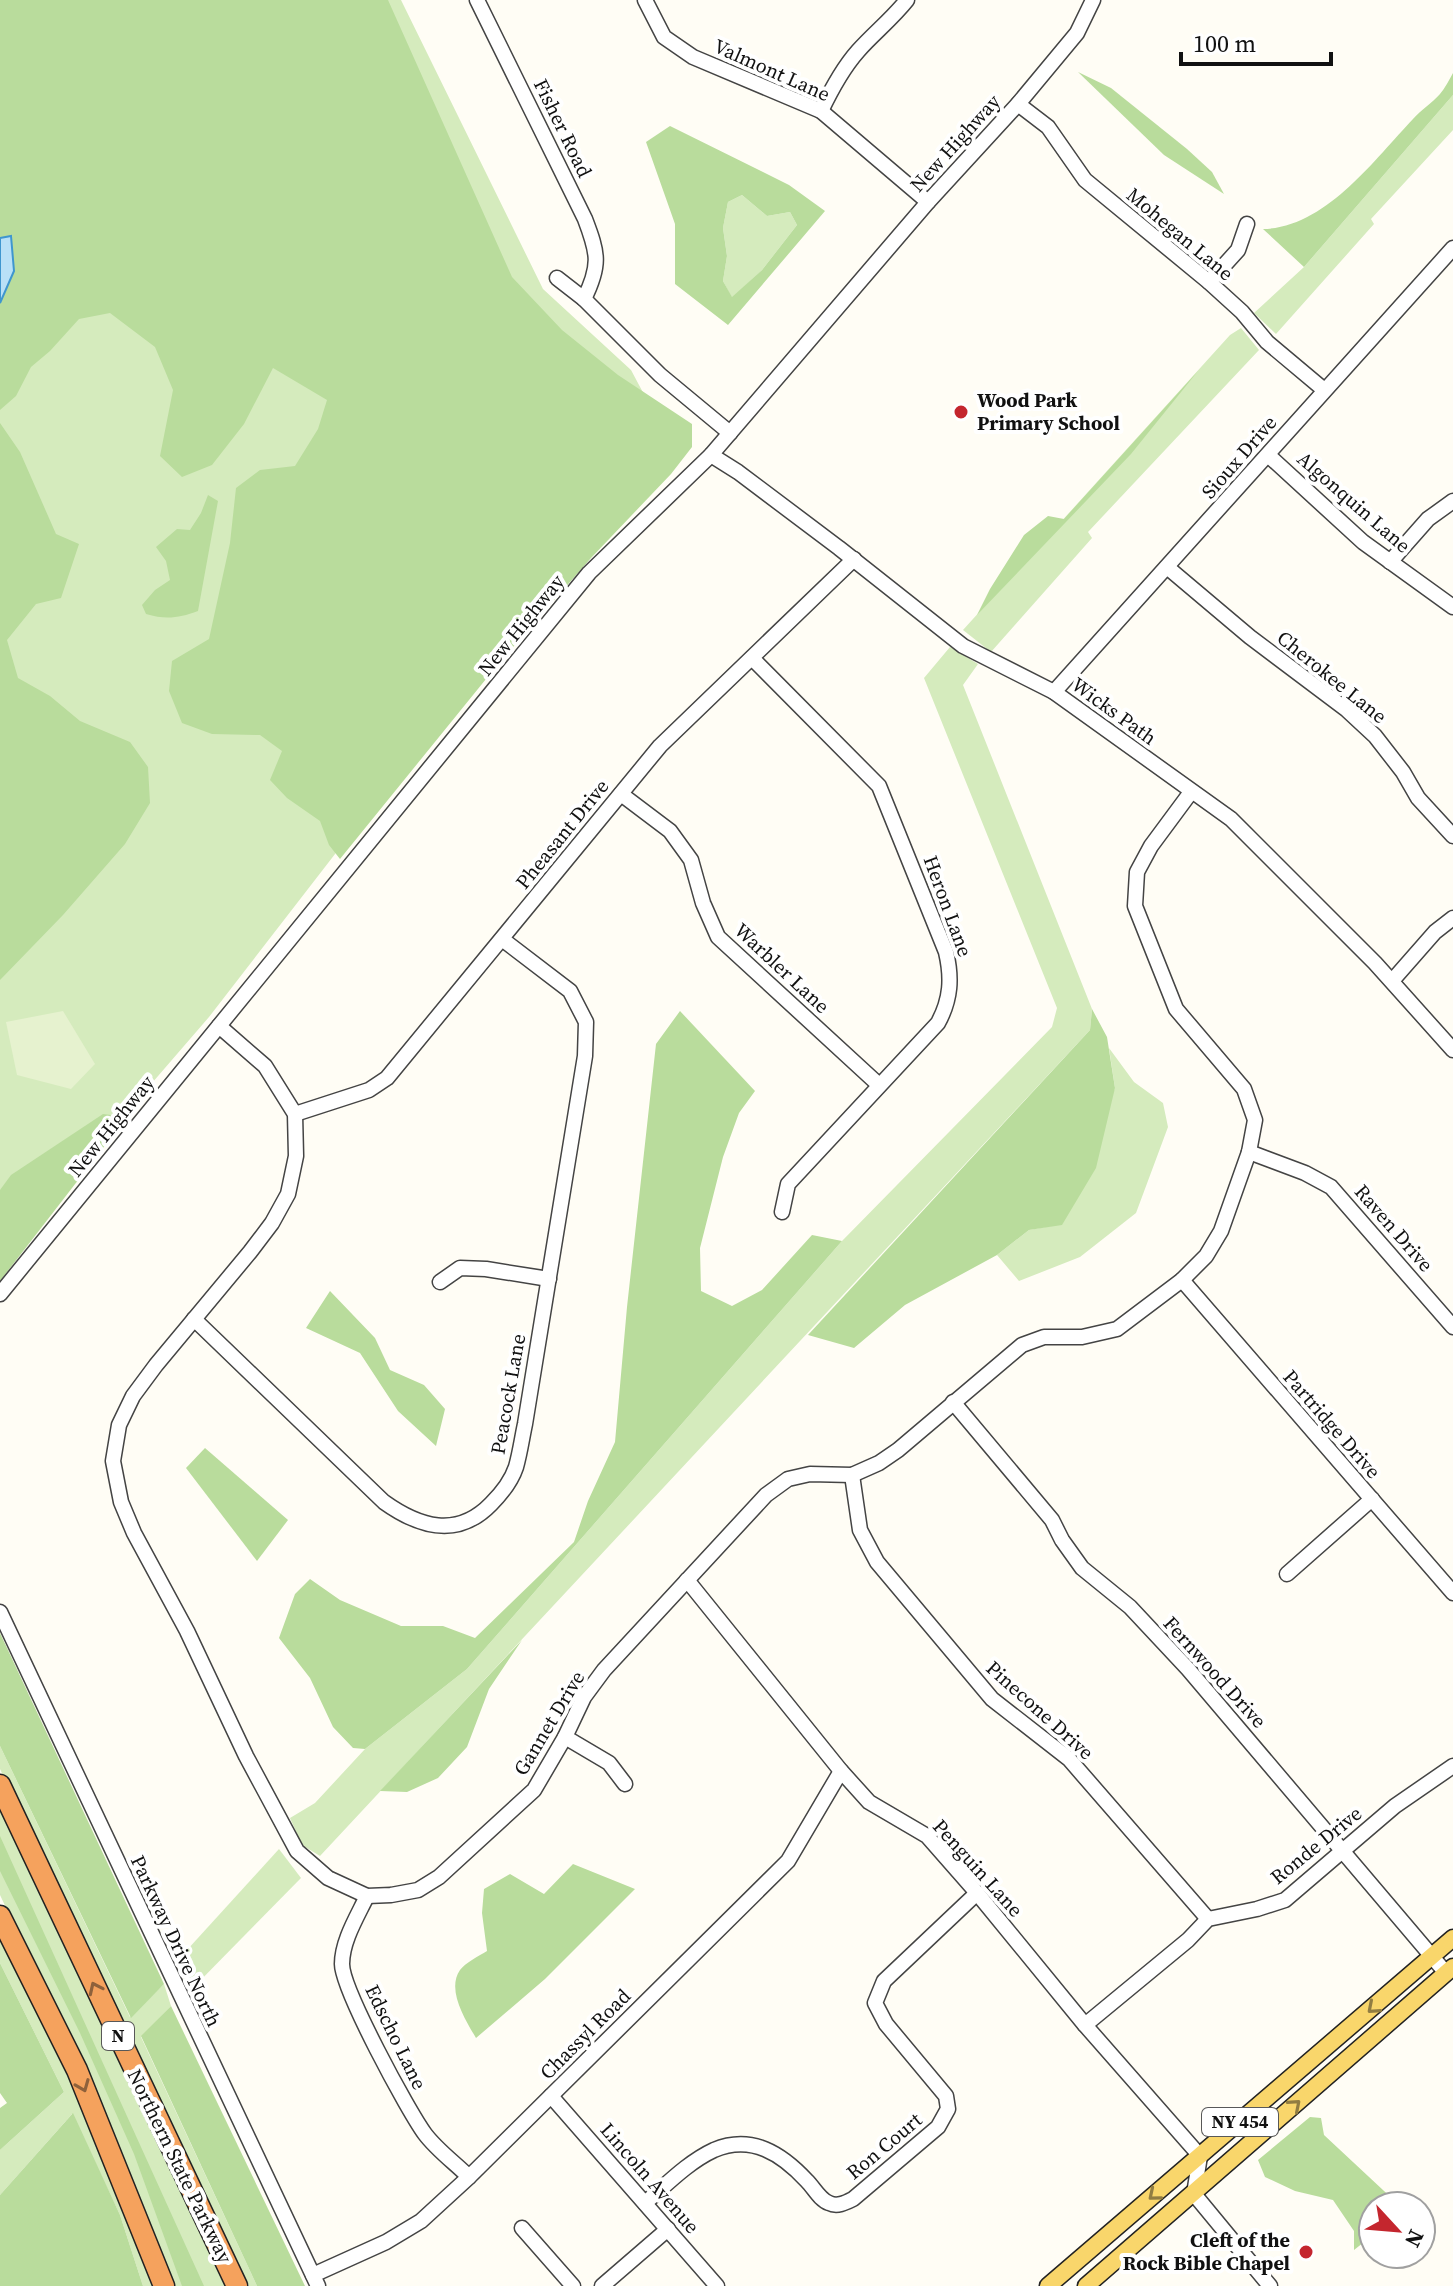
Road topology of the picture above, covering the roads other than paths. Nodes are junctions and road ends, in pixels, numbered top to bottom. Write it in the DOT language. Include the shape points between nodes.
graph roads {
  1 [pos="477,0"];
  2 [pos="645,0"];
  3 [pos="907,0"];
  4 [pos="1093,0"];
  5 [pos="1018,104"];
  6 [pos="821,111"];
  7 [pos="928,202"];
  8 [pos="1247,224"];
  9 [pos="1453,248"];
  10 [pos="557,278"];
  11 [pos="1209,282"];
  12 [pos="584,299"];
  13 [pos="1323,389"];
  14 [pos="730,433"];
  15 [pos="711,455"];
  16 [pos="1268,455"];
  17 [pos="1453,501"];
  18 [pos="854,559"];
  19 [pos="1390,562"];
  20 [pos="1167,567"];
  21 [pos="1453,607"];
  22 [pos="752,658"];
  23 [pos="1054,692"];
  24 [pos="1191,792"];
  25 [pos="621,794"];
  26 [pos="1453,836"];
  27 [pos="1453,918"];
  28 [pos="502,939"];
  29 [pos="1392,981"];
  30 [pos="219,1026"];
  31 [pos="1453,1050"];
  32 [pos="879,1085"];
  33 [pos="295,1114"];
  34 [pos="1249,1152"];
  35 [pos="782,1212"];
  36 [pos="549,1279"];
  37 [pos="1182,1280"];
  38 [pos="440,1282"];
  39 [pos="0,1294"];
  40 [pos="194,1319"];
  41 [pos="1453,1327"];
  42 [pos="953,1402"];
  43 [pos="852,1475"];
  44 [pos="1372,1499"];
  45 [pos="1287,1574"];
  46 [pos="687,1580"];
  47 [pos="1453,1593"];
  48 [pos="0,1612"];
  49 [pos="565,1737"];
  50 [pos="1453,1766"];
  51 [pos="841,1771"];
  52 [pos="625,1784"];
  53 [pos="0,1785"];
  54 [pos="1343,1850"];
  55 [pos="977,1893"];
  56 [pos="367,1896"];
  57 [pos="0,1916"];
  58 [pos="1208,1919"];
  59 [pos="1453,1938"];
  60 [pos="1431,1957"];
  61 [pos="1450,1970"];
  62 [pos="1085,2025"];
  63 [pos="551,2096"];
  64 [pos="1200,2156"];
  65 [pos="469,2177"];
  66 [pos="1194,2194"];
  67 [pos="645,2203"];
  68 [pos="522,2228"];
  69 [pos="668,2229"];
  70 [pos="315,2281"];
  71 [pos="164,2286"];
  72 [pos="237,2286"];
  73 [pos="573,2286"];
  74 [pos="602,2286"];
  75 [pos="717,2286"];
  76 [pos="1048,2286"];
  77 [pos="1086,2286"];
  78 [pos="1270,2286"];
  1 -- 12 [label="street, Fisher Road" via="585,219 596,250 594,279"];
  2 -- 6 [label="street, Valmont Lane" via="664,37 693,57"];
  3 -- 6 [label="street" via="858,51"];
  4 -- 5 [label="street, New Highway" via="1077,33"];
  5 -- 7 [label="street, New Highway"];
  5 -- 11 [label="street, Mohegan Lane" via="1048,127 1085,180"];
  6 -- 7 [label="street, Valmont Lane"];
  7 -- 14 [label="street, New Highway"];
  8 -- 11 [label="street" via="1238,250"];
  9 -- 13 [label="street, Sioux Drive"];
  10 -- 12 [label="street"];
  11 -- 13 [label="street, Mohegan Lane" via="1267,342"];
  12 -- 14 [label="street" via="660,375"];
  13 -- 16 [label="street, Sioux Drive"];
  14 -- 15 [label="street, New Highway"];
  15 -- 18 [label="street, Wicks Path"];
  15 -- 30 [label="street, New Highway" via="589,573"];
  16 -- 19 [label="street, Algonquin Lane"];
  16 -- 20 [label="street, Sioux Drive"];
  17 -- 19 [label="street" via="1428,519"];
  18 -- 22 [label="street, Pheasant Drive"];
  18 -- 23 [label="street, Wicks Path" via="963,646"];
  19 -- 21 [label="street, Algonquin Lane"];
  20 -- 23 [label="street, Sioux Drive"];
  20 -- 26 [label="street, Cherokee Lane" via="1375,736 1418,798"];
  22 -- 25 [label="street, Pheasant Drive" via="660,746"];
  22 -- 32 [label="street, Heron Lane" via="879,786 946,952 952,976 947,1006 938,1023"];
  23 -- 24 [label="street, Wicks Path"];
  24 -- 29 [label="street, Wicks Path" via="1231,819"];
  24 -- 34 [label="street, Gannet Drive" via="1137,872 1135,906 1176,1009 1244,1089 1255,1120"];
  25 -- 28 [label="street, Pheasant Drive"];
  25 -- 32 [label="street, Warbler Lane" via="670,831 691,860 718,937"];
  27 -- 29 [label="street"];
  28 -- 33 [label="street, Pheasant Drive" via="387,1078 369,1090"];
  28 -- 36 [label="street, Peacock Lane" via="570,991 586,1022"];
  29 -- 31 [label="street, Wicks Path"];
  30 -- 33 [label="street" via="265,1066"];
  30 -- 39 [label="street, New Highway"];
  32 -- 35 [label="street, Heron Lane" via="788,1184"];
  33 -- 40 [label="street" via="296,1156 288,1194 265,1233"];
  34 -- 37 [label="street, Gannet Drive" via="1221,1231"];
  34 -- 41 [label="street, Raven Drive" via="1331,1187"];
  36 -- 38 [label="street" via="460,1268"];
  36 -- 40 [label="street, Peacock Lane" via="515,1469 505,1490 481,1514 457,1525 431,1526 384,1502"];
  37 -- 42 [label="street, Gannet Drive" via="1117,1329 1082,1337 1044,1337 1022,1345"];
  37 -- 44 [label="street, Partridge Drive"];
  40 -- 56 [label="street" via="133,1396 119,1425 113,1461 121,1502 297,1851 328,1878"];
  42 -- 43 [label="street, Gannet Drive" via="898,1450"];
  42 -- 54 [label="street, Fernwood Drive" via="1052,1520 1082,1568 1140,1618"];
  43 -- 46 [label="street, Gannet Drive" via="788,1479 766,1495"];
  43 -- 58 [label="street, Pinecone Drive" via="860,1530 877,1562 975,1681 1069,1759"];
  44 -- 45 [label="street"];
  44 -- 47 [label="street, Partridge Drive"];
  46 -- 49 [label="street, Gannet Drive" via="604,1670"];
  46 -- 51 [label="street, Penguin Lane"];
  48 -- 70 [label="street, Parkway Drive North"];
  49 -- 52 [label="street" via="609,1763"];
  49 -- 56 [label="street, Gannet Drive" via="534,1790 439,1877 418,1890"];
  50 -- 54 [label="street, Ronde Drive"];
  51 -- 55 [label="street, Penguin Lane" via="869,1802 927,1836"];
  51 -- 63 [label="street, Chassyl Road" via="788,1861"];
  72 -- 53 [label="highway, Northern State Parkway / N, one-way"];
  54 -- 58 [label="street, Ronde Drive" via="1285,1900"];
  54 -- 60 [label="street, Fernwood Drive"];
  55 -- 62 [label="street, Penguin Lane"];
  55 -- 67 [label="street, Ron Court" via="884,1981 875,2003 946,2096 948,2109 938,2127 853,2199 838,2205 826,2202 768,2149 737,2144 691,2164"];
  56 -- 65 [label="street, Edscho Lane" via="345,1945 342,1967 353,1999 411,2112 427,2136"];
  57 -- 71 [label="highway, one-way" via="77,2070"];
  58 -- 62 [label="street"];
  59 -- 60 [label="main road, NY 454"];
  60 -- 61 [label="street, Fernwood Drive"];
  60 -- 64 [label="main road, NY 454, one-way"];
  66 -- 61 [label="main road, NY 454, one-way"];
  62 -- 64 [label="street, Penguin Lane"];
  63 -- 65 [label="street, Chassyl Road"];
  63 -- 67 [label="street, Lincoln Avenue"];
  64 -- 66 [label="street"];
  64 -- 76 [label="main road, NY 454, one-way"];
  65 -- 70 [label="street, Chassyl Road" via="421,2221"];
  66 -- 77 [label="main road, NY 454"];
  66 -- 78 [label="street"];
  67 -- 69 [label="street, Lincoln Avenue"];
  68 -- 73 [label="street"];
  69 -- 74 [label="street"];
  69 -- 75 [label="street, Lincoln Avenue"];
}
